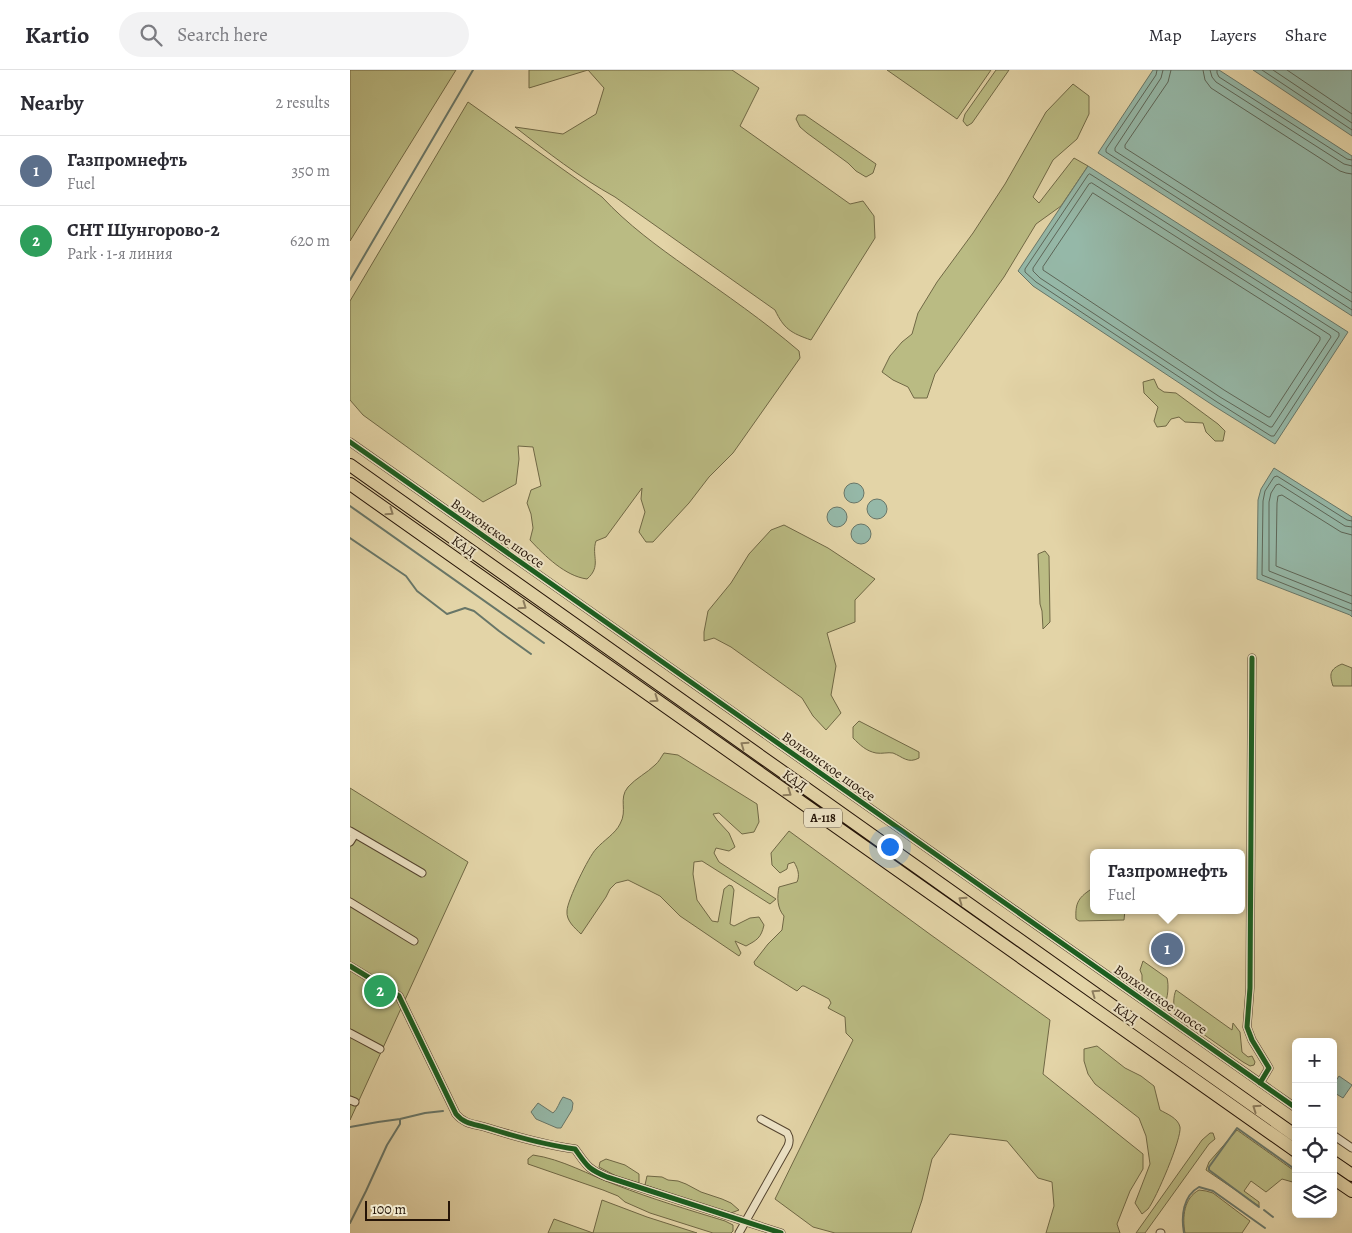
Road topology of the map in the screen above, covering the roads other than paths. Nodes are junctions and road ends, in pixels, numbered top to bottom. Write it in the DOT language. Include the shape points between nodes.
graph roads {
  1 [pos="350,442"];
  2 [pos="350,465"];
  3 [pos="350,484"];
  4 [pos="1252,658"];
  5 [pos="352,832"];
  6 [pos="350,842"];
  7 [pos="422,873"];
  8 [pos="350,902"];
  9 [pos="414,942"];
  10 [pos="350,966"];
  11 [pos="350,1033"];
  12 [pos="380,1049"];
  13 [pos="1260,1083"];
  14 [pos="1292,1105"];
  15 [pos="761,1119"];
  16 [pos="1292,1133"];
  17 [pos="1337,1138"];
  18 [pos="1352,1148"];
  19 [pos="1292,1149"];
  20 [pos="1337,1165"];
  21 [pos="1352,1175"];
  22 [pos="1337,1181"];
  23 [pos="1352,1191"];
  24 [pos="746,1222"];
  25 [pos="740,1233"];
  26 [pos="781,1233"];
  1 -- 13 [label="street, Волхонское шоссе"];
  16 -- 2 [label="highway, КАД / А-118, one-way"];
  3 -- 19 [label="highway, КАД / А-118, one-way"];
  4 -- 13 [label="street" via="1247,1027 1269,1068"];
  5 -- 6 [label="street"];
  5 -- 7 [label="street"];
  8 -- 9 [label="street"];
  10 -- 24 [label="street" via="400,996 453,1108 465,1122 515,1137 575,1149 588,1167 607,1177"];
  11 -- 12 [label="street"];
  13 -- 14 [label="street, Волхонское шоссе"];
  15 -- 24 [label="street" via="787,1133 790,1141"];
  17 -- 18 [label="street"];
  20 -- 21 [label="highway"];
  22 -- 23 [label="highway"];
  24 -- 25 [label="street"];
  24 -- 26 [label="street"];
}
